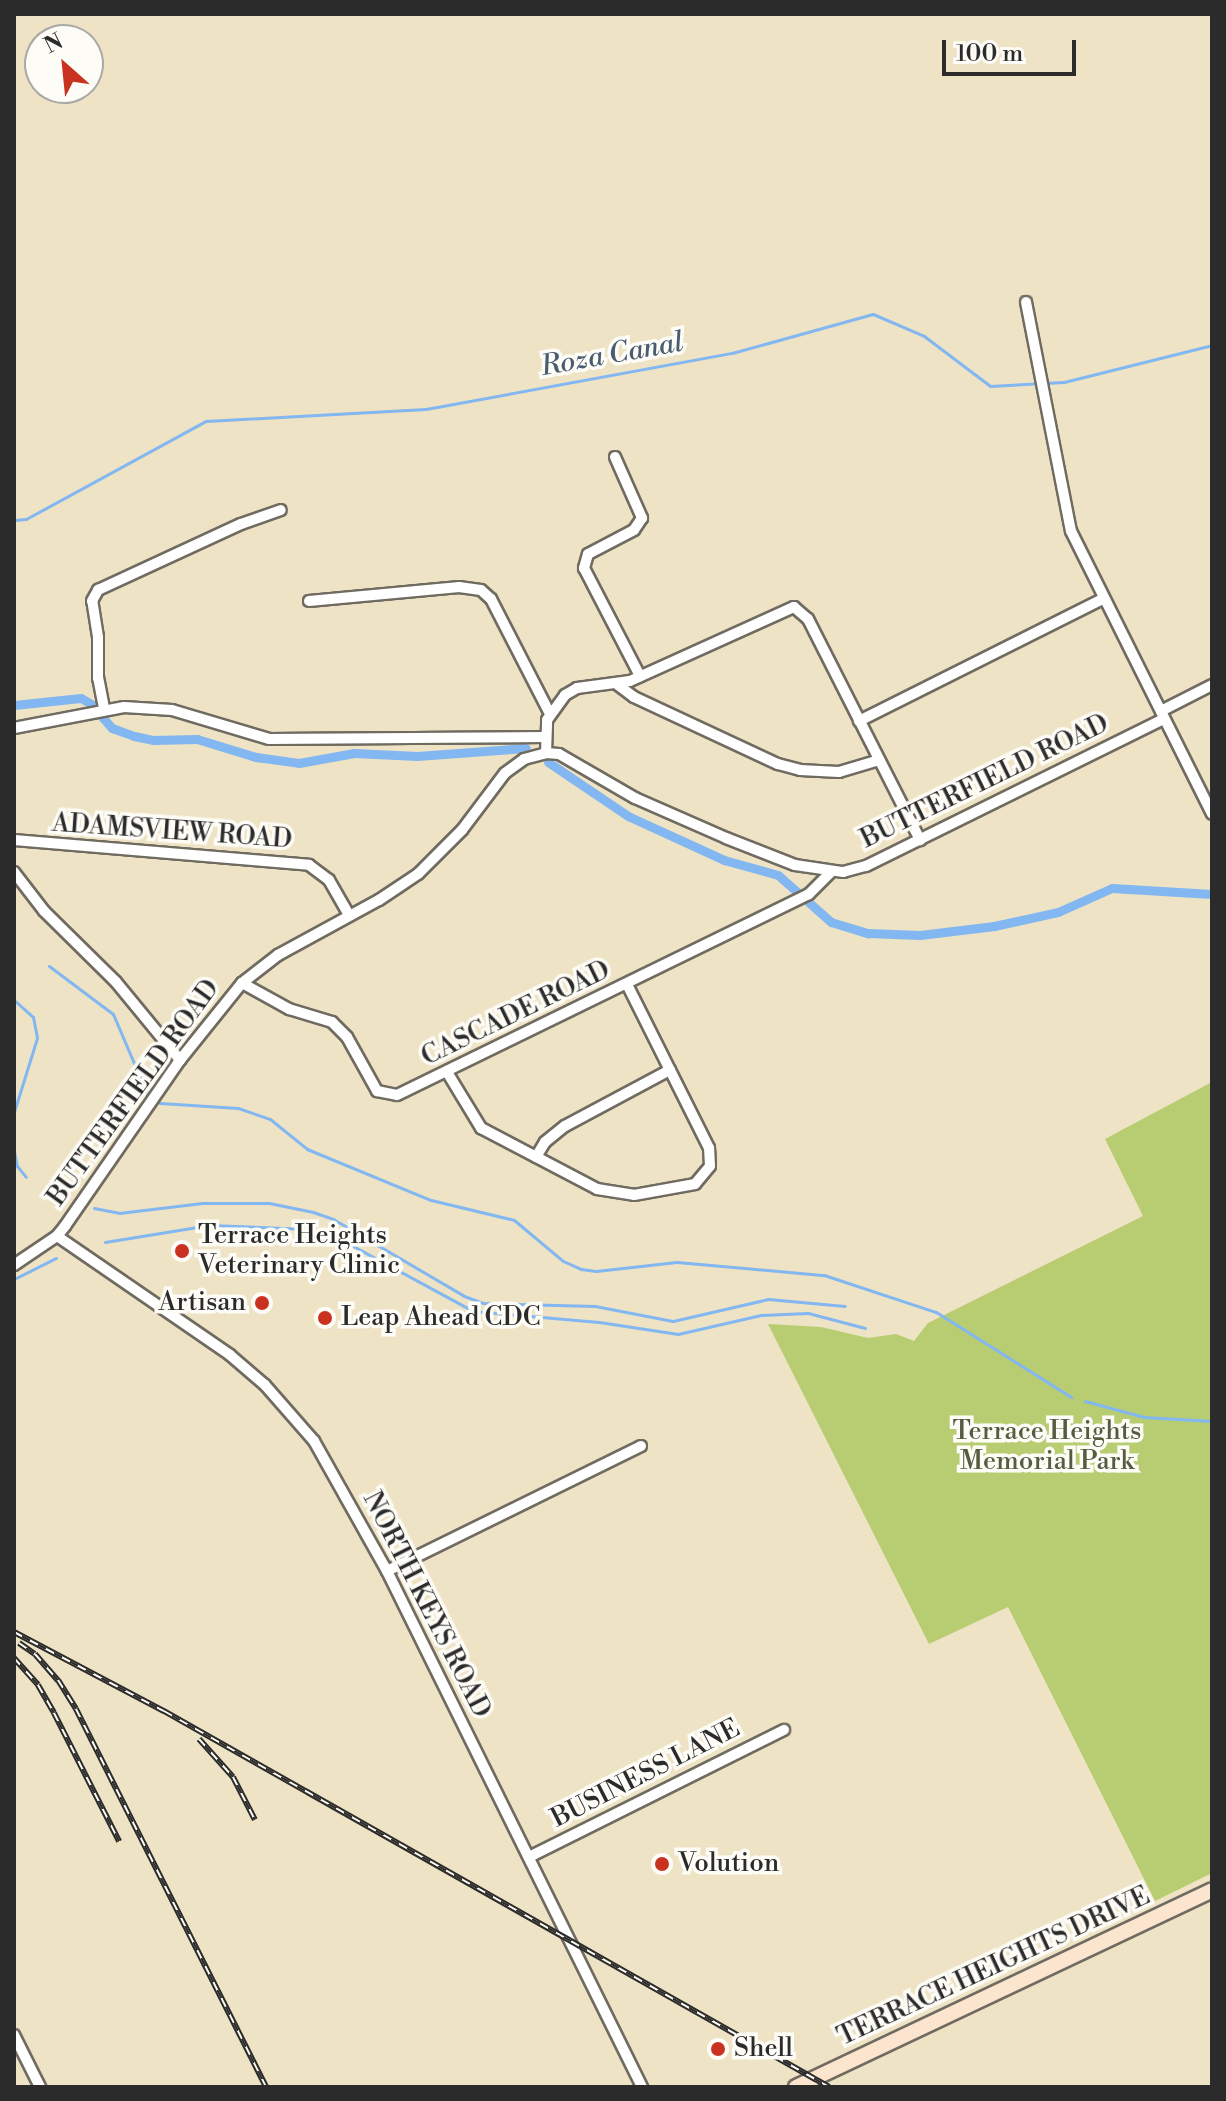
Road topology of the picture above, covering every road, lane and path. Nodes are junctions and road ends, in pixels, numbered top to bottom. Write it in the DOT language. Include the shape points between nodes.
graph roads {
  1 [pos="1026,302"];
  2 [pos="615,457"];
  3 [pos="281,510"];
  4 [pos="1103,599"];
  5 [pos="309,601"];
  6 [pos="640,676"];
  7 [pos="618,685"];
  8 [pos="1212,685"];
  9 [pos="97,709"];
  10 [pos="550,714"];
  11 [pos="1163,715"];
  12 [pos="859,721"];
  13 [pos="14,728"];
  14 [pos="545,737"];
  15 [pos="546,753"];
  16 [pos="879,760"];
  17 [pos="1212,814"];
  18 [pos="14,840"];
  19 [pos="920,840"];
  20 [pos="14,872"];
  21 [pos="830,873"];
  22 [pos="349,915"];
  23 [pos="242,983"];
  24 [pos="627,984"];
  25 [pos="180,1060"];
  26 [pos="670,1070"];
  27 [pos="447,1072"];
  28 [pos="536,1157"];
  29 [pos="57,1236"];
  30 [pos="14,1265"];
  31 [pos="641,1446"];
  32 [pos="387,1571"];
  33 [pos="784,1730"];
  34 [pos="529,1857"];
  35 [pos="1212,1890"];
  36 [pos="14,2035"];
  37 [pos="40,2087"];
  38 [pos="642,2087"];
  39 [pos="796,2087"];
  1 -- 4 [label="street" via="1071,531"];
  2 -- 6 [label="street" via="642,518 634,530 588,554 584,568"];
  3 -- 9 [label="street" via="98,590 92,601"];
  4 -- 11 [label="street"];
  4 -- 12 [label="street"];
  5 -- 10 [label="street" via="459,587 481,590 491,599"];
  6 -- 7 [label="street"];
  6 -- 12 [label="street" via="782,609 798,608"];
  7 -- 10 [label="street" via="577,688"];
  7 -- 16 [label="street" via="778,764 839,772"];
  8 -- 11 [label="street, BUTTERFIELD ROAD"];
  9 -- 13 [label="street"];
  9 -- 14 [label="street" via="172,710 283,740"];
  10 -- 14 [label="street"];
  11 -- 17 [label="street"];
  11 -- 19 [label="street, BUTTERFIELD ROAD"];
  12 -- 16 [label="street"];
  14 -- 15 [label="street"];
  15 -- 21 [label="street, BUTTERFIELD ROAD" via="570,758 635,798 726,838"];
  15 -- 22 [label="street, BUTTERFIELD ROAD" via="524,759 505,773 455,839 418,874"];
  16 -- 19 [label="street"];
  18 -- 22 [label="street, ADAMSVIEW ROAD" via="309,865 329,880"];
  19 -- 21 [label="street, BUTTERFIELD ROAD" via="866,866"];
  20 -- 25 [label="street"];
  21 -- 24 [label="street, CASCADE ROAD" via="809,894"];
  22 -- 23 [label="street, BUTTERFIELD ROAD" via="278,955"];
  23 -- 25 [label="street, BUTTERFIELD ROAD"];
  23 -- 27 [label="street, CASCADE ROAD" via="289,1009 341,1028 383,1095 403,1093"];
  24 -- 26 [label="street"];
  24 -- 27 [label="street, CASCADE ROAD"];
  25 -- 29 [label="street, BUTTERFIELD ROAD"];
  26 -- 28 [label="street" via="565,1126"];
  26 -- 28 [label="street" via="709,1148 710,1166 695,1184 634,1195 597,1189"];
  27 -- 28 [label="street" via="481,1128"];
  29 -- 30 [label="street, BUTTERFIELD ROAD"];
  29 -- 32 [label="street, NORTH KEYS ROAD" via="230,1355 292,1412 331,1465"];
  31 -- 32 [label="street"];
  32 -- 34 [label="street, NORTH KEYS ROAD"];
  33 -- 34 [label="street, BUSINESS LANE"];
  34 -- 38 [label="street, NORTH KEYS ROAD"];
  35 -- 39 [label="main road, TERRACE HEIGHTS DRIVE"];
  36 -- 37 [label="street"];
}
